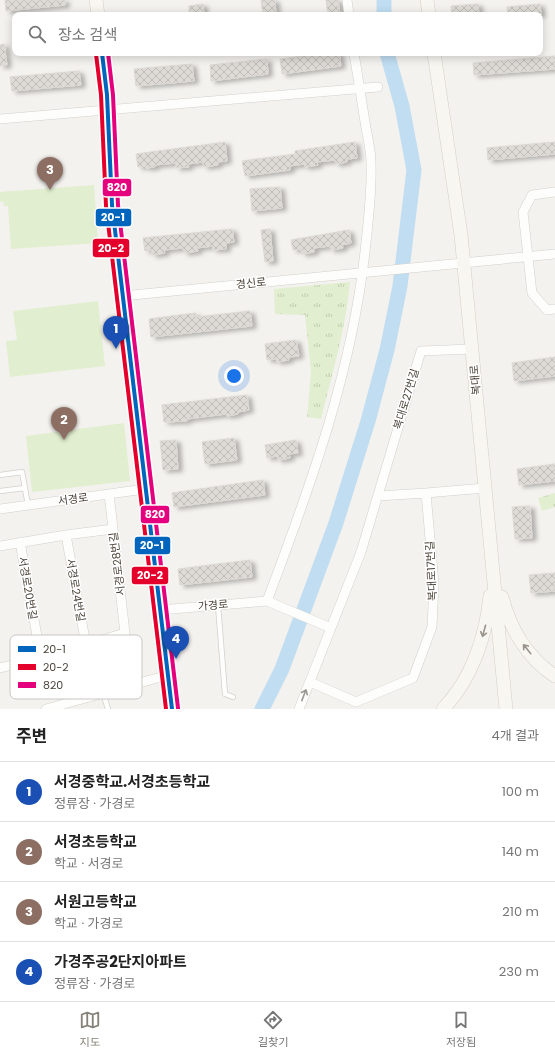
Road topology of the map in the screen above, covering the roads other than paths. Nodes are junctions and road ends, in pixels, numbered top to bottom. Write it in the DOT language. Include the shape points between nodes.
graph roads {
  1 [pos="96,0"];
  2 [pos="347,0"];
  3 [pos="427,0"];
  4 [pos="98,12"];
  5 [pos="349,12"];
  6 [pos="429,12"];
  7 [pos="102,56"];
  8 [pos="354,56"];
  9 [pos="434,56"];
  10 [pos="378,87"];
  11 [pos="360,89"];
  12 [pos="108,110"];
  13 [pos="0,119"];
  14 [pos="555,192"];
  15 [pos="555,254"];
  16 [pos="528,256"];
  17 [pos="464,262"];
  18 [pos="363,272"];
  19 [pos="122,296"];
  20 [pos="555,309"];
  21 [pos="472,349"];
  22 [pos="0,475"];
  23 [pos="25,488"];
  24 [pos="485,488"];
  25 [pos="145,489"];
  26 [pos="0,491"];
  27 [pos="426,493"];
  28 [pos="109,494"];
  29 [pos="378,496"];
  30 [pos="28,505"];
  31 [pos="0,509"];
  32 [pos="113,529"];
  33 [pos="66,535"];
  34 [pos="20,542"];
  35 [pos="0,546"];
  36 [pos="491,550"];
  37 [pos="267,601"];
  38 [pos="218,605"];
  39 [pos="160,610"];
  40 [pos="331,628"];
  41 [pos="37,635"];
  42 [pos="84,635"];
  43 [pos="118,635"];
  44 [pos="10,666"];
  45 [pos="0,668"];
  46 [pos="168,675"];
  47 [pos="555,676"];
  48 [pos="142,682"];
  49 [pos="310,682"];
  50 [pos="233,698"];
  51 [pos="81,699"];
  52 [pos="105,699"];
  53 [pos="47,708"];
  54 [pos="108,709"];
  55 [pos="172,709"];
  56 [pos="299,709"];
  57 [pos="443,709"];
  58 [pos="506,709"];
  1 -- 4 [label="street"];
  2 -- 5 [label="street"];
  3 -- 6 [label="street"];
  7 -- 12 [label="street"];
  8 -- 11 [label="street"];
  9 -- 17 [label="street, 복대로"];
  10 -- 11 [label="street"];
  11 -- 12 [label="street"];
  11 -- 18 [label="street" via="371,162 371,194"];
  12 -- 13 [label="street"];
  12 -- 19 [label="street" via="112,205"];
  14 -- 16 [label="street" via="532,195 523,212"];
  15 -- 16 [label="street"];
  16 -- 17 [label="street"];
  16 -- 20 [label="street" via="532,293 547,310"];
  17 -- 18 [label="street, 경신로"];
  17 -- 21 [label="street, 복대로"];
  18 -- 19 [label="street, 경신로"];
  18 -- 37 [label="street" via="347,356 331,415 291,538"];
  19 -- 25 [label="street"];
  21 -- 24 [label="street, 복대로"];
  21 -- 29 [label="street, 복대로27번길" via="421,351"];
  22 -- 23 [label="lane" via="22,472"];
  23 -- 26 [label="lane"];
  23 -- 30 [label="lane"];
  24 -- 27 [label="street"];
  24 -- 36 [label="street, 복대로"];
  25 -- 28 [label="street, 서경로"];
  25 -- 39 [label="street"];
  27 -- 29 [label="street"];
  27 -- 49 [label="street, 복대로17번길" via="434,584 432,627 413,678 356,702"];
  28 -- 30 [label="street, 서경로"];
  28 -- 32 [label="street, 서경로28번길"];
  29 -- 40 [label="street" via="361,552"];
  30 -- 31 [label="street, 서경로"];
  32 -- 33 [label="street"];
  32 -- 43 [label="street, 서경로28번길" via="125,633"];
  33 -- 34 [label="street"];
  33 -- 42 [label="street, 서경로24번길"];
  34 -- 35 [label="street"];
  34 -- 41 [label="street, 서경로20번길"];
  47 -- 36 [label="street, one-way" via="534,657 513,630 503,603"];
  36 -- 57 [label="street, one-way" via="488,615 480,642 465,680"];
  36 -- 58 [label="street, 복대로"];
  37 -- 38 [label="street, 가경로"];
  37 -- 40 [label="street"];
  38 -- 39 [label="street, 가경로"];
  38 -- 50 [label="lane" via="225,694"];
  39 -- 46 [label="street"];
  40 -- 49 [label="street"];
  44 -- 45 [label="street"];
  46 -- 48 [label="street"];
  46 -- 55 [label="street"];
  56 -- 49 [label="street, one-way"];
  51 -- 53 [label="street"];
  52 -- 54 [label="lane"];
}
